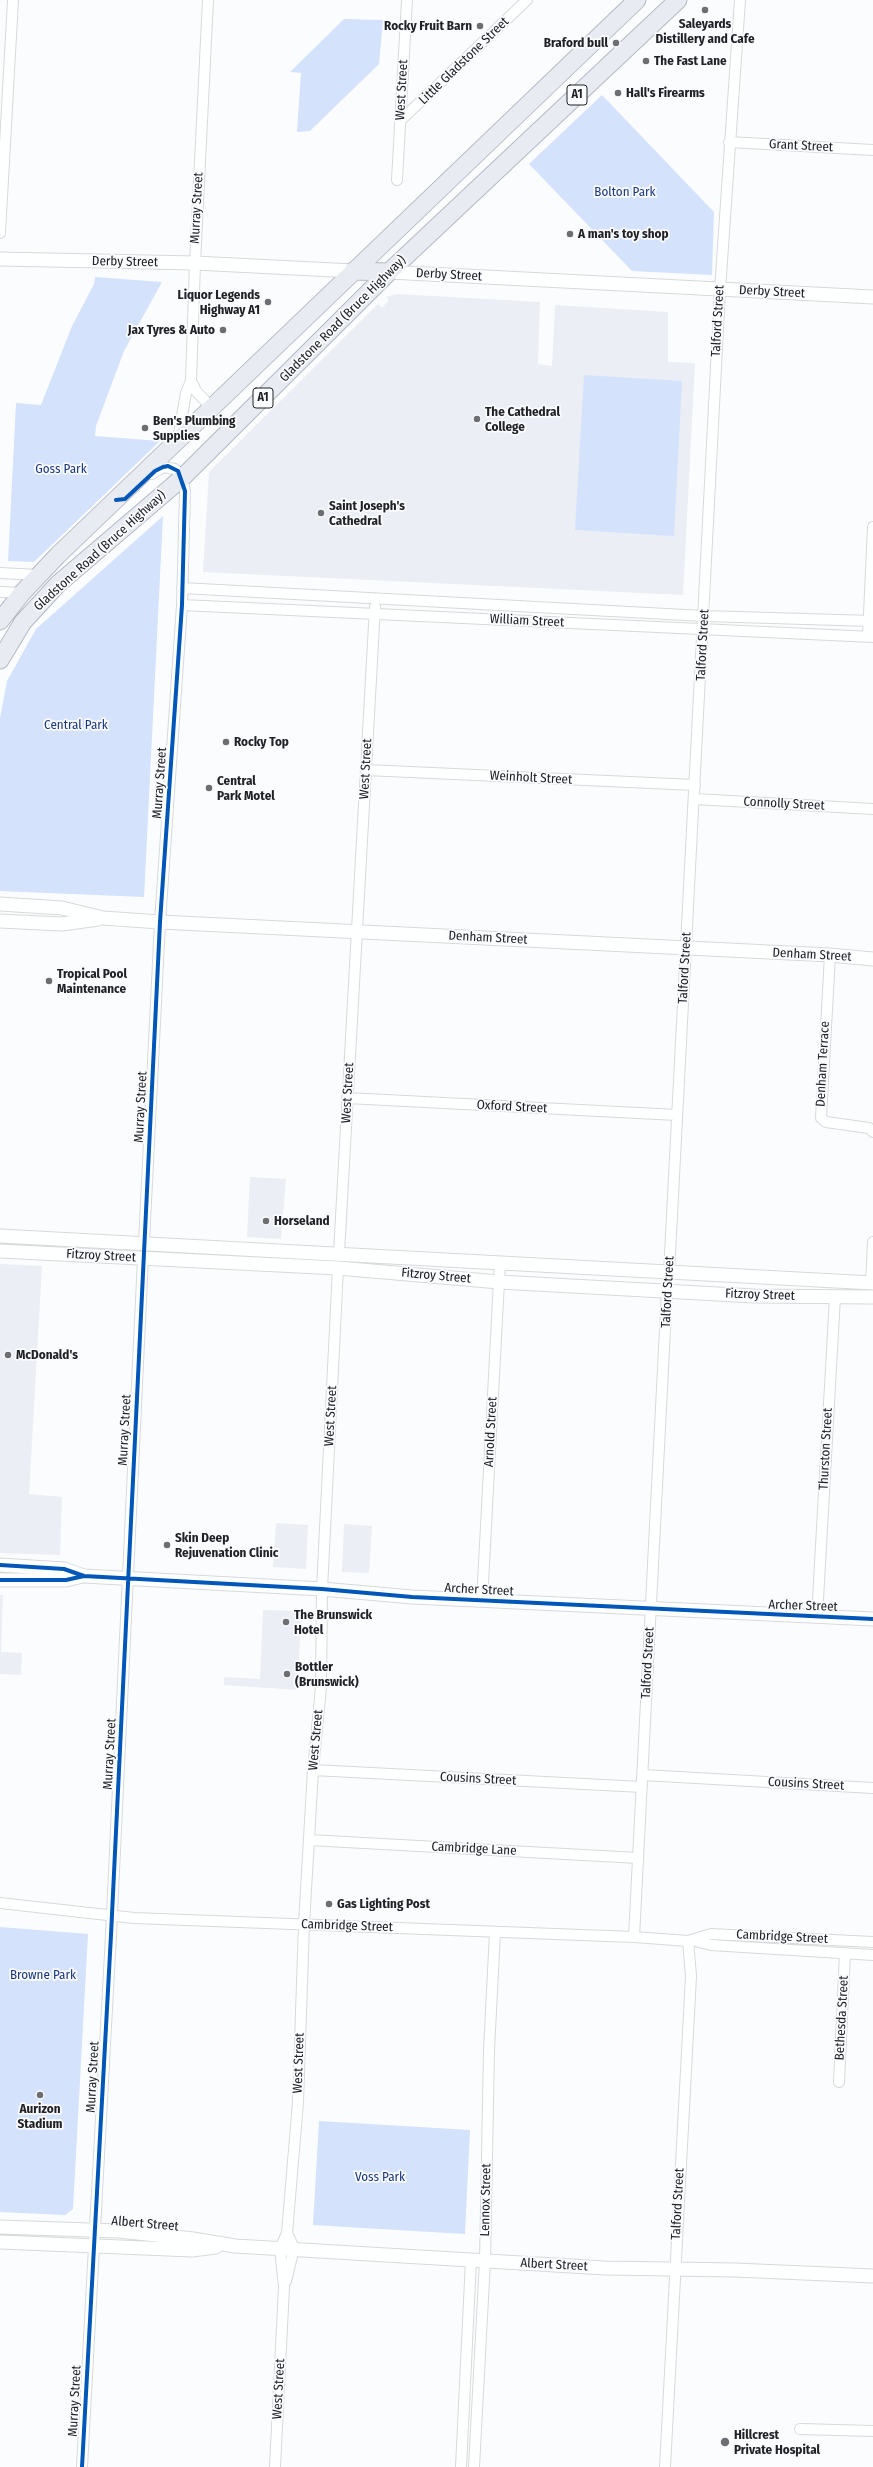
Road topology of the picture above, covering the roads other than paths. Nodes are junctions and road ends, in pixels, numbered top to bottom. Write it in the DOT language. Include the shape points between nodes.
graph roads {
  1 [pos="13,0"];
  2 [pos="208,0"];
  3 [pos="407,0"];
  4 [pos="527,0"];
  5 [pos="637,0"];
  6 [pos="678,0"];
  7 [pos="740,0"];
  8 [pos="400,121"];
  9 [pos="729,142"];
  10 [pos="873,150"];
  11 [pos="396,180"];
  12 [pos="0,233"];
  13 [pos="0,259"];
  14 [pos="195,263"];
  15 [pos="353,271"];
  16 [pos="390,272"];
  17 [pos="720,290"];
  18 [pos="873,297"];
  19 [pos="191,381"];
  20 [pos="212,408"];
  21 [pos="178,441"];
  22 [pos="182,478"];
  23 [pos="116,500"];
  24 [pos="873,527"];
  25 [pos="98,549"];
  26 [pos="0,573"];
  27 [pos="39,575"];
  28 [pos="182,588"];
  29 [pos="0,592"];
  30 [pos="22,593"];
  31 [pos="375,599"];
  32 [pos="182,605"];
  33 [pos="374,614"];
  34 [pos="704,616"];
  35 [pos="0,621"];
  36 [pos="871,621"];
  37 [pos="704,630"];
  38 [pos="870,636"];
  39 [pos="0,660"];
  40 [pos="366,770"];
  41 [pos="695,785"];
  42 [pos="695,800"];
  43 [pos="873,809"];
  44 [pos="0,904"];
  45 [pos="103,918"];
  46 [pos="0,921"];
  47 [pos="160,922"];
  48 [pos="356,931"];
  49 [pos="686,948"];
  50 [pos="830,955"];
  51 [pos="873,959"];
  52 [pos="347,1098"];
  53 [pos="677,1115"];
  54 [pos="873,1132"];
  55 [pos="0,1236"];
  56 [pos="46,1238"];
  57 [pos="144,1242"];
  58 [pos="873,1242"];
  59 [pos="0,1251"];
  60 [pos="46,1253"];
  61 [pos="339,1253"];
  62 [pos="143,1258"];
  63 [pos="500,1263"];
  64 [pos="338,1268"];
  65 [pos="669,1273"];
  66 [pos="498,1282"];
  67 [pos="836,1282"];
  68 [pos="872,1283"];
  69 [pos="667,1290"];
  70 [pos="872,1297"];
  71 [pos="835,1298"];
  72 [pos="0,1566"];
  73 [pos="84,1576"];
  74 [pos="127,1579"];
  75 [pos="0,1580"];
  76 [pos="322,1589"];
  77 [pos="482,1601"];
  78 [pos="651,1609"];
  79 [pos="817,1617"];
  80 [pos="873,1619"];
  81 [pos="313,1770"];
  82 [pos="643,1775"];
  83 [pos="642,1787"];
  84 [pos="873,1788"];
  85 [pos="309,1840"];
  86 [pos="638,1858"];
  87 [pos="1,1903"];
  88 [pos="112,1917"];
  89 [pos="304,1924"];
  90 [pos="495,1933"];
  91 [pos="634,1936"];
  92 [pos="690,1941"];
  93 [pos="873,1942"];
  94 [pos="845,1953"];
  95 [pos="873,1955"];
  96 [pos="839,2082"];
  97 [pos="0,2227"];
  98 [pos="94,2230"];
  99 [pos="287,2233"];
  100 [pos="0,2242"];
  101 [pos="94,2245"];
  102 [pos="235,2246"];
  103 [pos="294,2248"];
  104 [pos="280,2249"];
  105 [pos="471,2260"];
  106 [pos="485,2261"];
  107 [pos="675,2270"];
  108 [pos="873,2276"];
  109 [pos="284,2287"];
  110 [pos="800,2429"];
  111 [pos="873,2431"];
  112 [pos="82,2467"];
  113 [pos="275,2467"];
  114 [pos="461,2467"];
  115 [pos="474,2467"];
  116 [pos="665,2467"];
  1 -- 12 [label="street"];
  2 -- 14 [label="street, Murray Street"];
  3 -- 8 [label="street, West Street"];
  4 -- 8 [label="street, Little Gladstone Street"];
  5 -- 15 [label="highway, Gladstone Road (Bruce Highway) / A1"];
  6 -- 16 [label="highway, Gladstone Road (Bruce Highway) / A1"];
  7 -- 9 [label="street, Talford Street"];
  8 -- 11 [label="street, West Street"];
  9 -- 10 [label="street, Grant Street"];
  9 -- 17 [label="street, Talford Street"];
  13 -- 14 [label="street, Derby Street"];
  14 -- 15 [label="street, Derby Street"];
  14 -- 19 [label="street, Murray Street"];
  15 -- 16 [label="highway, Derby Street"];
  15 -- 20 [label="highway, Gladstone Road (Bruce Highway) / A1"];
  16 -- 17 [label="street, Derby Street"];
  16 -- 22 [label="highway, Gladstone Road (Bruce Highway) / A1"];
  17 -- 18 [label="street, Derby Street"];
  17 -- 34 [label="street, Talford Street"];
  19 -- 20 [label="street" via="196,391"];
  19 -- 21 [label="street, Murray Street" via="186,393"];
  20 -- 21 [label="highway, Gladstone Road (Bruce Highway) / A1"];
  21 -- 23 [label="highway, Gladstone Road (Bruce Highway) / A1"];
  22 -- 23 [label="street" via="174,469 163,467 155,471 125,499"];
  22 -- 25 [label="highway, Gladstone Road (Bruce Highway) / A1"];
  22 -- 28 [label="street, Murray Street" via="185,491"];
  23 -- 27 [label="highway, Gladstone Road (Bruce Highway) / A1"];
  24 -- 36 [label="street"];
  25 -- 30 [label="highway" via="36,591"];
  25 -- 39 [label="highway, Gladstone Road (Bruce Highway) / A1" via="33,610 11,639"];
  26 -- 27 [label="street"];
  27 -- 30 [label="highway, Gladstone Road (Bruce Highway) / A1"];
  28 -- 31 [label="street"];
  28 -- 32 [label="street, Murray Street"];
  29 -- 30 [label="street"];
  30 -- 35 [label="highway, Gladstone Road (Bruce Highway) / A1"];
  31 -- 33 [label="street, West Street"];
  31 -- 34 [label="street"];
  32 -- 33 [label="street, William Street"];
  32 -- 47 [label="street, Murray Street"];
  33 -- 37 [label="street, William Street"];
  33 -- 40 [label="street, West Street"];
  34 -- 36 [label="street"];
  34 -- 37 [label="street, Talford Street"];
  36 -- 38 [label="street"];
  37 -- 38 [label="street, William Street"];
  37 -- 41 [label="street, Talford Street"];
  40 -- 41 [label="street, Weinholt Street"];
  40 -- 48 [label="street, West Street"];
  41 -- 42 [label="street, Talford Street"];
  42 -- 43 [label="street, Connolly Street"];
  42 -- 49 [label="street, Talford Street"];
  44 -- 45 [label="street, Denham Street" via="62,908"];
  45 -- 46 [label="street, Denham Street" via="62,924"];
  45 -- 47 [label="street, Denham Street"];
  47 -- 48 [label="street, Denham Street"];
  47 -- 57 [label="street, Murray Street"];
  48 -- 49 [label="street, Denham Street"];
  48 -- 52 [label="street, West Street"];
  49 -- 50 [label="street, Denham Street"];
  49 -- 53 [label="street, Talford Street"];
  50 -- 51 [label="street, Denham Street"];
  50 -- 54 [label="street, Denham Terrace" via="821,1118 826,1122 869,1128"];
  52 -- 53 [label="street, Oxford Street"];
  52 -- 61 [label="street, West Street"];
  53 -- 65 [label="street, Talford Street"];
  55 -- 56 [label="street, Fitzroy Street"];
  56 -- 57 [label="street, Fitzroy Street"];
  56 -- 60 [label="street"];
  57 -- 61 [label="street, Fitzroy Street"];
  57 -- 62 [label="street, Murray Street"];
  58 -- 68 [label="street"];
  59 -- 60 [label="street, Fitzroy Street"];
  60 -- 62 [label="street, Fitzroy Street"];
  61 -- 63 [label="street, Fitzroy Street"];
  61 -- 64 [label="street, West Street"];
  62 -- 64 [label="street, Fitzroy Street"];
  62 -- 74 [label="street, Murray Street"];
  63 -- 65 [label="street, Fitzroy Street"];
  63 -- 66 [label="street, Arnold Street"];
  64 -- 66 [label="street, Fitzroy Street"];
  64 -- 76 [label="street, West Street"];
  65 -- 67 [label="street, Fitzroy Street"];
  65 -- 69 [label="street, Talford Street"];
  66 -- 69 [label="street, Fitzroy Street"];
  66 -- 77 [label="street, Arnold Street"];
  67 -- 68 [label="street, Fitzroy Street"];
  67 -- 71 [label="street, Thurston Street"];
  68 -- 70 [label="street"];
  69 -- 71 [label="street, Fitzroy Street"];
  69 -- 78 [label="street, Talford Street"];
  70 -- 71 [label="street, Fitzroy Street"];
  71 -- 79 [label="street, Thurston Street"];
  72 -- 73 [label="street, Archer Street" via="64,1569"];
  73 -- 74 [label="street, Archer Street"];
  73 -- 75 [label="street, Archer Street" via="66,1580"];
  74 -- 76 [label="street, Archer Street"];
  74 -- 88 [label="street, Murray Street"];
  76 -- 77 [label="street, Archer Street"];
  76 -- 81 [label="street, West Street" via="321,1687"];
  77 -- 78 [label="street, Archer Street"];
  78 -- 79 [label="street, Archer Street"];
  78 -- 82 [label="street, Talford Street"];
  79 -- 80 [label="street, Archer Street"];
  81 -- 83 [label="street, Cousins Street"];
  81 -- 85 [label="street, West Street"];
  82 -- 83 [label="street, Talford Street"];
  82 -- 84 [label="street, Cousins Street"];
  83 -- 86 [label="street, Talford Street"];
  85 -- 86 [label="street, Cambridge Lane"];
  85 -- 89 [label="street, West Street"];
  86 -- 91 [label="street, Talford Street"];
  87 -- 88 [label="street, Cambridge Street"];
  88 -- 89 [label="street, Cambridge Street"];
  88 -- 98 [label="street, Murray Street"];
  89 -- 90 [label="street, Cambridge Street"];
  89 -- 99 [label="street, West Street" via="298,2102"];
  90 -- 91 [label="street, Cambridge Street"];
  90 -- 106 [label="street, Lennox Street" via="489,2050"];
  91 -- 92 [label="street, Cambridge Street"];
  92 -- 93 [label="street, Cambridge Street" via="711,1934"];
  92 -- 94 [label="street, Cambridge Street" via="711,1945"];
  92 -- 107 [label="street, Talford Street" via="691,1976"];
  94 -- 95 [label="street, Cambridge Street"];
  94 -- 96 [label="street, Bethesda Street"];
  97 -- 98 [label="street, Albert Street"];
  98 -- 101 [label="street, Murray Street"];
  98 -- 102 [label="street, Albert Street" via="193,2239"];
  99 -- 103 [label="street, West Street"];
  99 -- 104 [label="street, West Street"];
  100 -- 101 [label="street, Albert Street"];
  101 -- 102 [label="street, Albert Street" via="192,2250"];
  101 -- 112 [label="street, Murray Street"];
  102 -- 104 [label="street, Albert Street"];
  103 -- 104 [label="street, Albert Street"];
  103 -- 105 [label="street, Albert Street"];
  103 -- 109 [label="street, West Street"];
  104 -- 109 [label="street, West Street"];
  105 -- 106 [label="street, Albert Street"];
  105 -- 114 [label="street"];
  106 -- 107 [label="street, Albert Street"];
  106 -- 115 [label="street, Lennox Street"];
  107 -- 108 [label="street, Albert Street"];
  107 -- 116 [label="street, Talford Street"];
  109 -- 113 [label="street, West Street"];
  110 -- 111 [label="street"];
}
